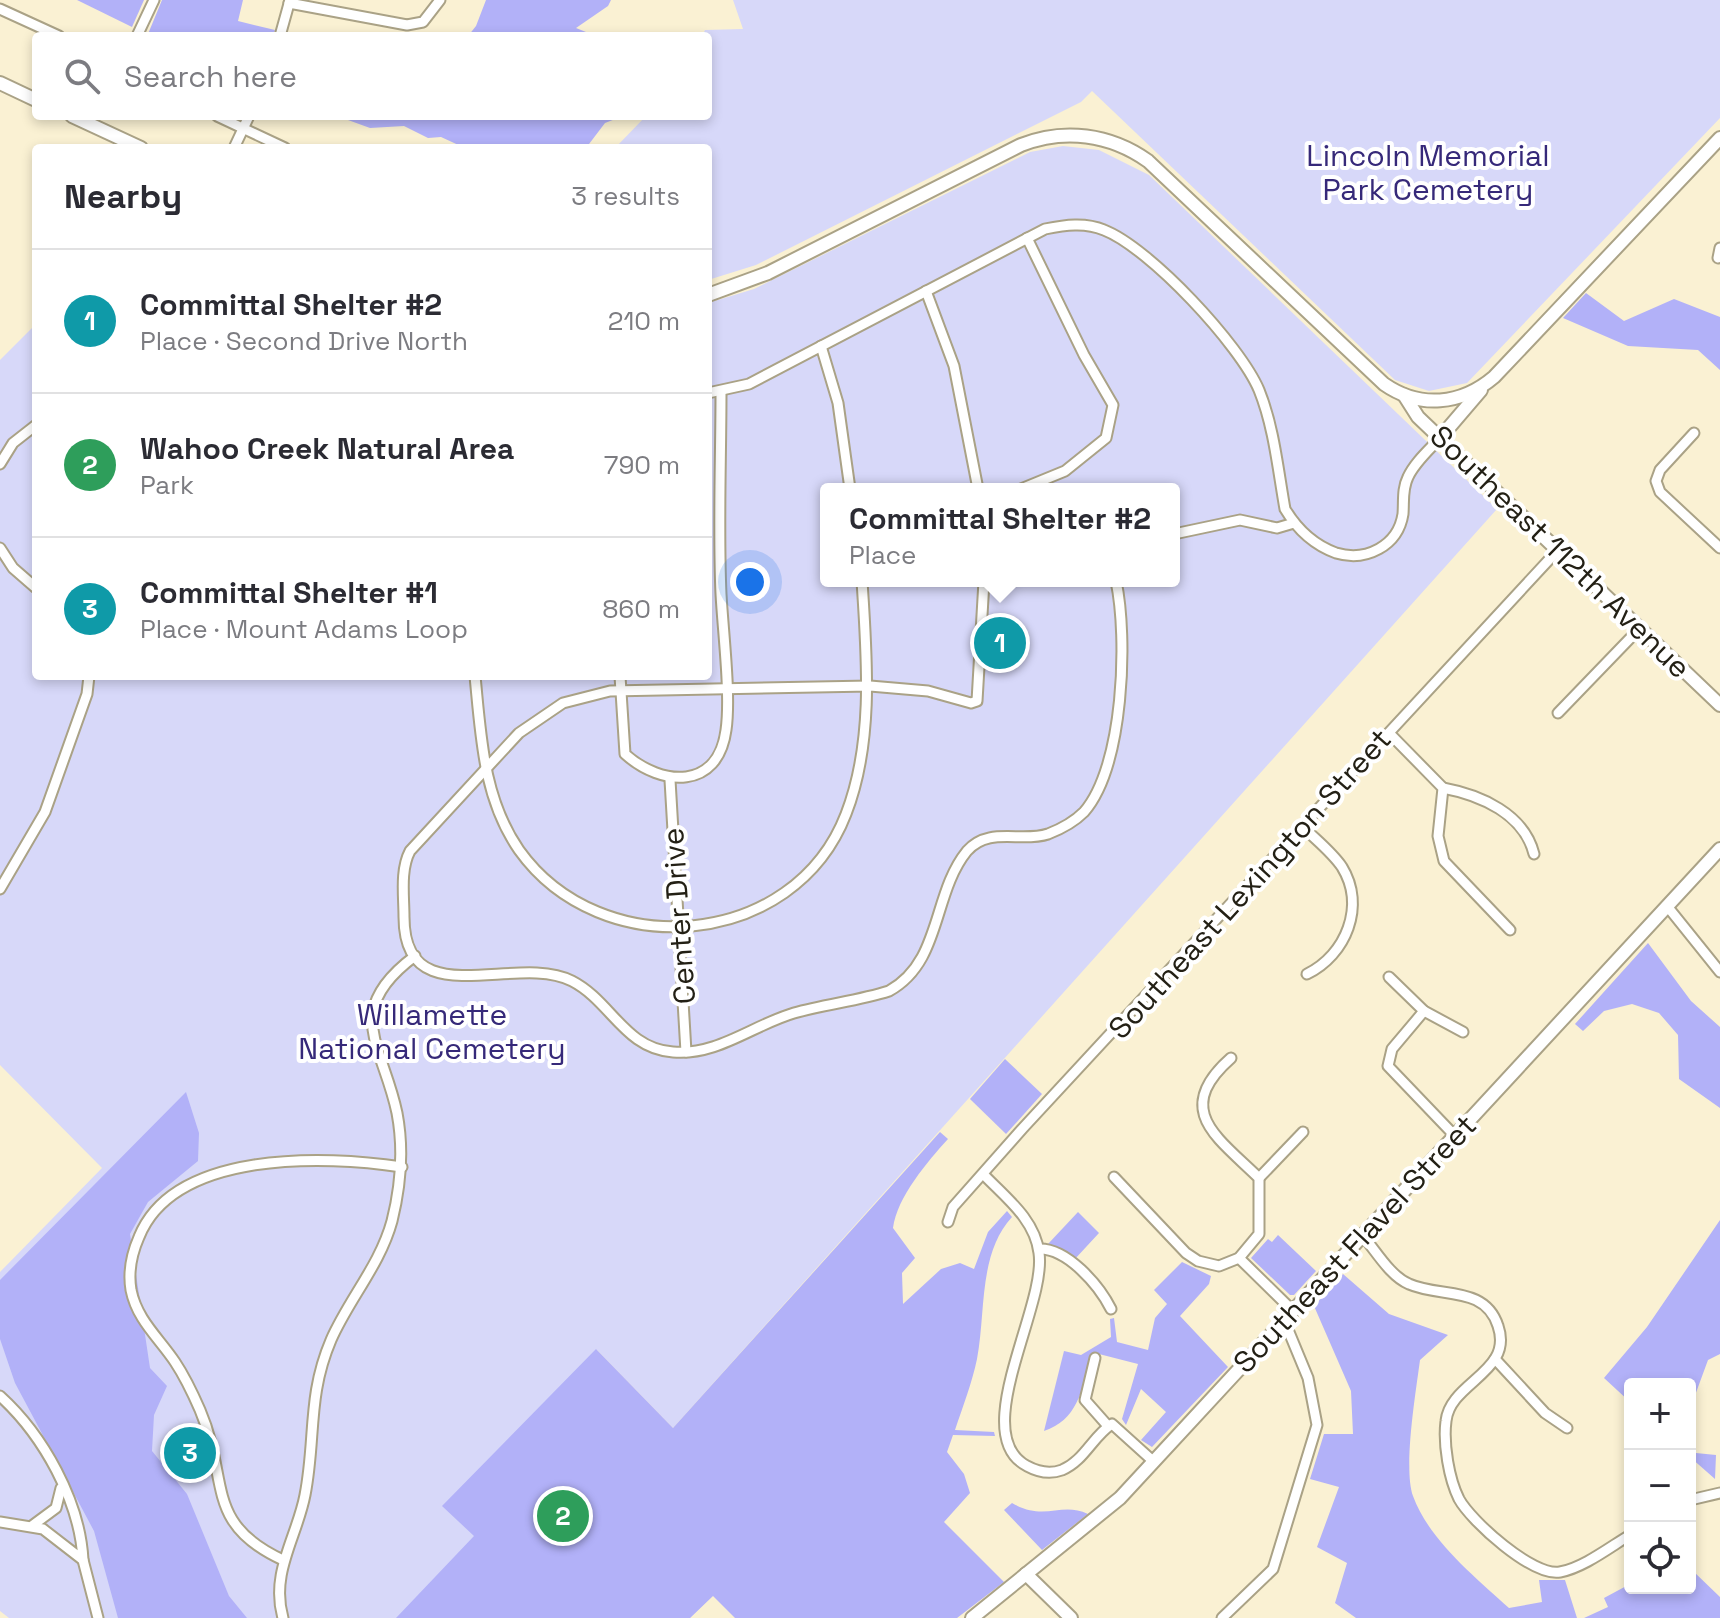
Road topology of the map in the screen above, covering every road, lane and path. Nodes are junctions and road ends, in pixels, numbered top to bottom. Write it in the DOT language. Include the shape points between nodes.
graph roads {
  1 [pos="154,0"];
  2 [pos="440,0"];
  3 [pos="290,1"];
  4 [pos="0,9"];
  5 [pos="50,32"];
  6 [pos="139,32"];
  7 [pos="281,32"];
  8 [pos="0,83"];
  9 [pos="32,98"];
  10 [pos="226,120"];
  11 [pos="247,120"];
  12 [pos="98,121"];
  13 [pos="243,128"];
  14 [pos="1720,138"];
  15 [pos="135,144"];
  16 [pos="236,144"];
  17 [pos="277,144"];
  18 [pos="1027,238"];
  19 [pos="926,291"];
  20 [pos="712,294"];
  21 [pos="821,346"];
  22 [pos="1482,387"];
  23 [pos="721,391"];
  24 [pos="712,392"];
  25 [pos="1404,395"];
  26 [pos="32,428"];
  27 [pos="1694,433"];
  28 [pos="1440,438"];
  29 [pos="0,464"];
  30 [pos="849,483"];
  31 [pos="977,483"];
  32 [pos="1036,483"];
  33 [pos="1294,523"];
  34 [pos="1180,533"];
  35 [pos="0,548"];
  36 [pos="1720,548"];
  37 [pos="1558,550"];
  38 [pos="32,585"];
  39 [pos="862,587"];
  40 [pos="984,587"];
  41 [pos="1117,587"];
  42 [pos="1640,628"];
  43 [pos="89,680"];
  44 [pos="475,680"];
  45 [pos="620,680"];
  46 [pos="865,688"];
  47 [pos="725,690"];
  48 [pos="621,691"];
  49 [pos="1720,705"];
  50 [pos="1558,713"];
  51 [pos="1389,733"];
  52 [pos="485,770"];
  53 [pos="670,780"];
  54 [pos="1443,788"];
  55 [pos="1302,826"];
  56 [pos="1720,849"];
  57 [pos="1534,854"];
  58 [pos="0,889"];
  59 [pos="1667,906"];
  60 [pos="681,928"];
  61 [pos="1510,930"];
  62 [pos="415,956"];
  63 [pos="1720,972"];
  64 [pos="1307,974"];
  65 [pos="1389,977"];
  66 [pos="1424,1011"];
  67 [pos="1463,1032"];
  68 [pos="686,1052"];
  69 [pos="1231,1058"];
  70 [pos="1303,1132"];
  71 [pos="1455,1136"];
  72 [pos="402,1167"];
  73 [pos="983,1174"];
  74 [pos="1114,1177"];
  75 [pos="1259,1178"];
  76 [pos="948,1222"];
  77 [pos="1363,1236"];
  78 [pos="1039,1249"];
  79 [pos="1239,1258"];
  80 [pos="1111,1309"];
  81 [pos="1288,1316"];
  82 [pos="1095,1358"];
  83 [pos="1495,1359"];
  84 [pos="0,1396"];
  85 [pos="1108,1426"];
  86 [pos="1567,1428"];
  87 [pos="1153,1461"];
  88 [pos="61,1484"];
  89 [pos="1720,1493"];
  90 [pos="1696,1499"];
  91 [pos="0,1522"];
  92 [pos="33,1525"];
  93 [pos="1624,1538"];
  94 [pos="83,1560"];
  95 [pos="283,1560"];
  96 [pos="1026,1574"];
  97 [pos="98,1618"];
  98 [pos="283,1618"];
  99 [pos="972,1618"];
  100 [pos="1071,1618"];
  101 [pos="1222,1618"];
  1 -- 6 [label="street"];
  2 -- 3 [label="street" via="429,17 407,25"];
  3 -- 7 [label="street"];
  4 -- 5 [label="street"];
  8 -- 9 [label="street"];
  10 -- 13 [label="street"];
  11 -- 13 [label="street"];
  12 -- 15 [label="street"];
  13 -- 16 [label="street"];
  13 -- 17 [label="street"];
  14 -- 22 [label="street"];
  18 -- 19 [label="street"];
  18 -- 32 [label="street" via="1113,405 1106,438 1065,471"];
  18 -- 33 [label="street" via="1062,225 1106,230 1137,250 1207,318 1258,388 1271,427 1285,509"];
  19 -- 21 [label="street"];
  19 -- 31 [label="street" via="954,366"];
  20 -- 25 [label="street" via="768,273 1021,145 1046,137 1083,136 1120,144 1148,161 1379,380"];
  21 -- 23 [label="street" via="749,384"];
  21 -- 30 [label="street" via="838,403"];
  22 -- 25 [label="street" via="1445,401"];
  22 -- 28 [label="street"];
  23 -- 24 [label="street"];
  23 -- 47 [label="street"];
  25 -- 28 [label="street, Southeast 112th Avenue"];
  26 -- 29 [label="street" via="13,443"];
  27 -- 36 [label="street" via="1656,481 1660,492"];
  28 -- 33 [label="street" via="1407,478 1398,529 1376,551 1346,556 1331,551"];
  28 -- 37 [label="street, Southeast 112th Avenue"];
  33 -- 34 [label="street" via="1277,528 1240,520"];
  35 -- 38 [label="street"];
  37 -- 42 [label="street, Southeast 112th Avenue"];
  37 -- 51 [label="street, Southeast Lexington Street"];
  39 -- 46 [label="street"];
  40 -- 46 [label="street" via="977,701 928,691"];
  41 -- 68 [label="street" via="1123,640 1118,702 1105,766 1083,812 1050,833 1000,835 970,848 954,875 922,961 898,986 796,1012 717,1047"];
  42 -- 49 [label="street, Southeast 112th Avenue"];
  42 -- 50 [label="street"];
  43 -- 58 [label="street" via="45,812"];
  44 -- 52 [label="street"];
  45 -- 48 [label="street"];
  46 -- 47 [label="street"];
  46 -- 60 [label="street" via="858,778 845,818 820,858 790,890 761,908 694,929"];
  47 -- 48 [label="street"];
  47 -- 53 [label="street" via="726,731 713,762 690,778"];
  48 -- 52 [label="street" via="563,703 519,733"];
  48 -- 53 [label="street" via="625,754 642,769"];
  51 -- 54 [label="street"];
  51 -- 55 [label="street, Southeast Lexington Street"];
  52 -- 60 [label="street" via="519,849 569,897 644,926"];
  52 -- 62 [label="street" via="406,858 404,929"];
  53 -- 60 [label="street, Center Drive"];
  54 -- 57 [label="street" via="1467,793 1502,811 1530,838"];
  54 -- 61 [label="street" via="1438,836 1444,861"];
  55 -- 64 [label="street" via="1341,865 1351,907 1345,939"];
  55 -- 73 [label="street, Southeast Lexington Street"];
  56 -- 59 [label="street, Southeast Flavel Street"];
  59 -- 63 [label="street"];
  59 -- 71 [label="street, Southeast Flavel Street"];
  60 -- 68 [label="street, Center Drive"];
  62 -- 68 [label="street" via="448,978 514,970 556,974 591,993 645,1046"];
  62 -- 72 [label="street" via="383,987 372,1030 396,1109"];
  65 -- 66 [label="street"];
  66 -- 67 [label="street"];
  66 -- 71 [label="street" via="1392,1049 1388,1066"];
  69 -- 75 [label="street" via="1206,1083 1203,1114 1215,1136"];
  70 -- 75 [label="street"];
  71 -- 77 [label="street, Southeast Flavel Street"];
  72 -- 95 [label="street" via="384,1244 338,1325 320,1369 305,1496"];
  72 -- 95 [label="street" via="316,1159 210,1177 160,1203 143,1226 132,1258 136,1307 198,1406 229,1520 246,1540"];
  73 -- 76 [label="street, Southeast Lexington Street" via="953,1207"];
  73 -- 78 [label="street" via="1021,1213"];
  74 -- 79 [label="street" via="1198,1261 1219,1266"];
  75 -- 79 [label="street" via="1259,1234"];
  77 -- 81 [label="street, Southeast Flavel Street"];
  77 -- 83 [label="street" via="1406,1283 1469,1296 1483,1304 1500,1331"];
  78 -- 80 [label="street" via="1062,1254"];
  78 -- 85 [label="street" via="1038,1280 1002,1418 1005,1442 1022,1464 1060,1471 1075,1463"];
  79 -- 81 [label="street"];
  81 -- 87 [label="street, Southeast Flavel Street"];
  81 -- 101 [label="street" via="1317,1425 1273,1569"];
  82 -- 85 [label="street" via="1085,1400"];
  83 -- 86 [label="street" via="1545,1413"];
  83 -- 93 [label="street" via="1455,1399 1447,1416 1452,1480 1463,1506 1521,1559 1546,1571 1564,1571"];
  84 -- 88 [label="street" via="34,1433"];
  85 -- 87 [label="street" via="1117,1427"];
  87 -- 96 [label="street, Southeast Flavel Street" via="1115,1503"];
  88 -- 92 [label="street" via="56,1508"];
  88 -- 94 [label="street"];
  89 -- 90 [label="street"];
  91 -- 92 [label="street"];
  92 -- 94 [label="street" via="59,1538"];
  94 -- 97 [label="street"];
  95 -- 98 [label="street"];
  96 -- 99 [label="street, Southeast Flavel Street"];
  96 -- 100 [label="street"];
}
